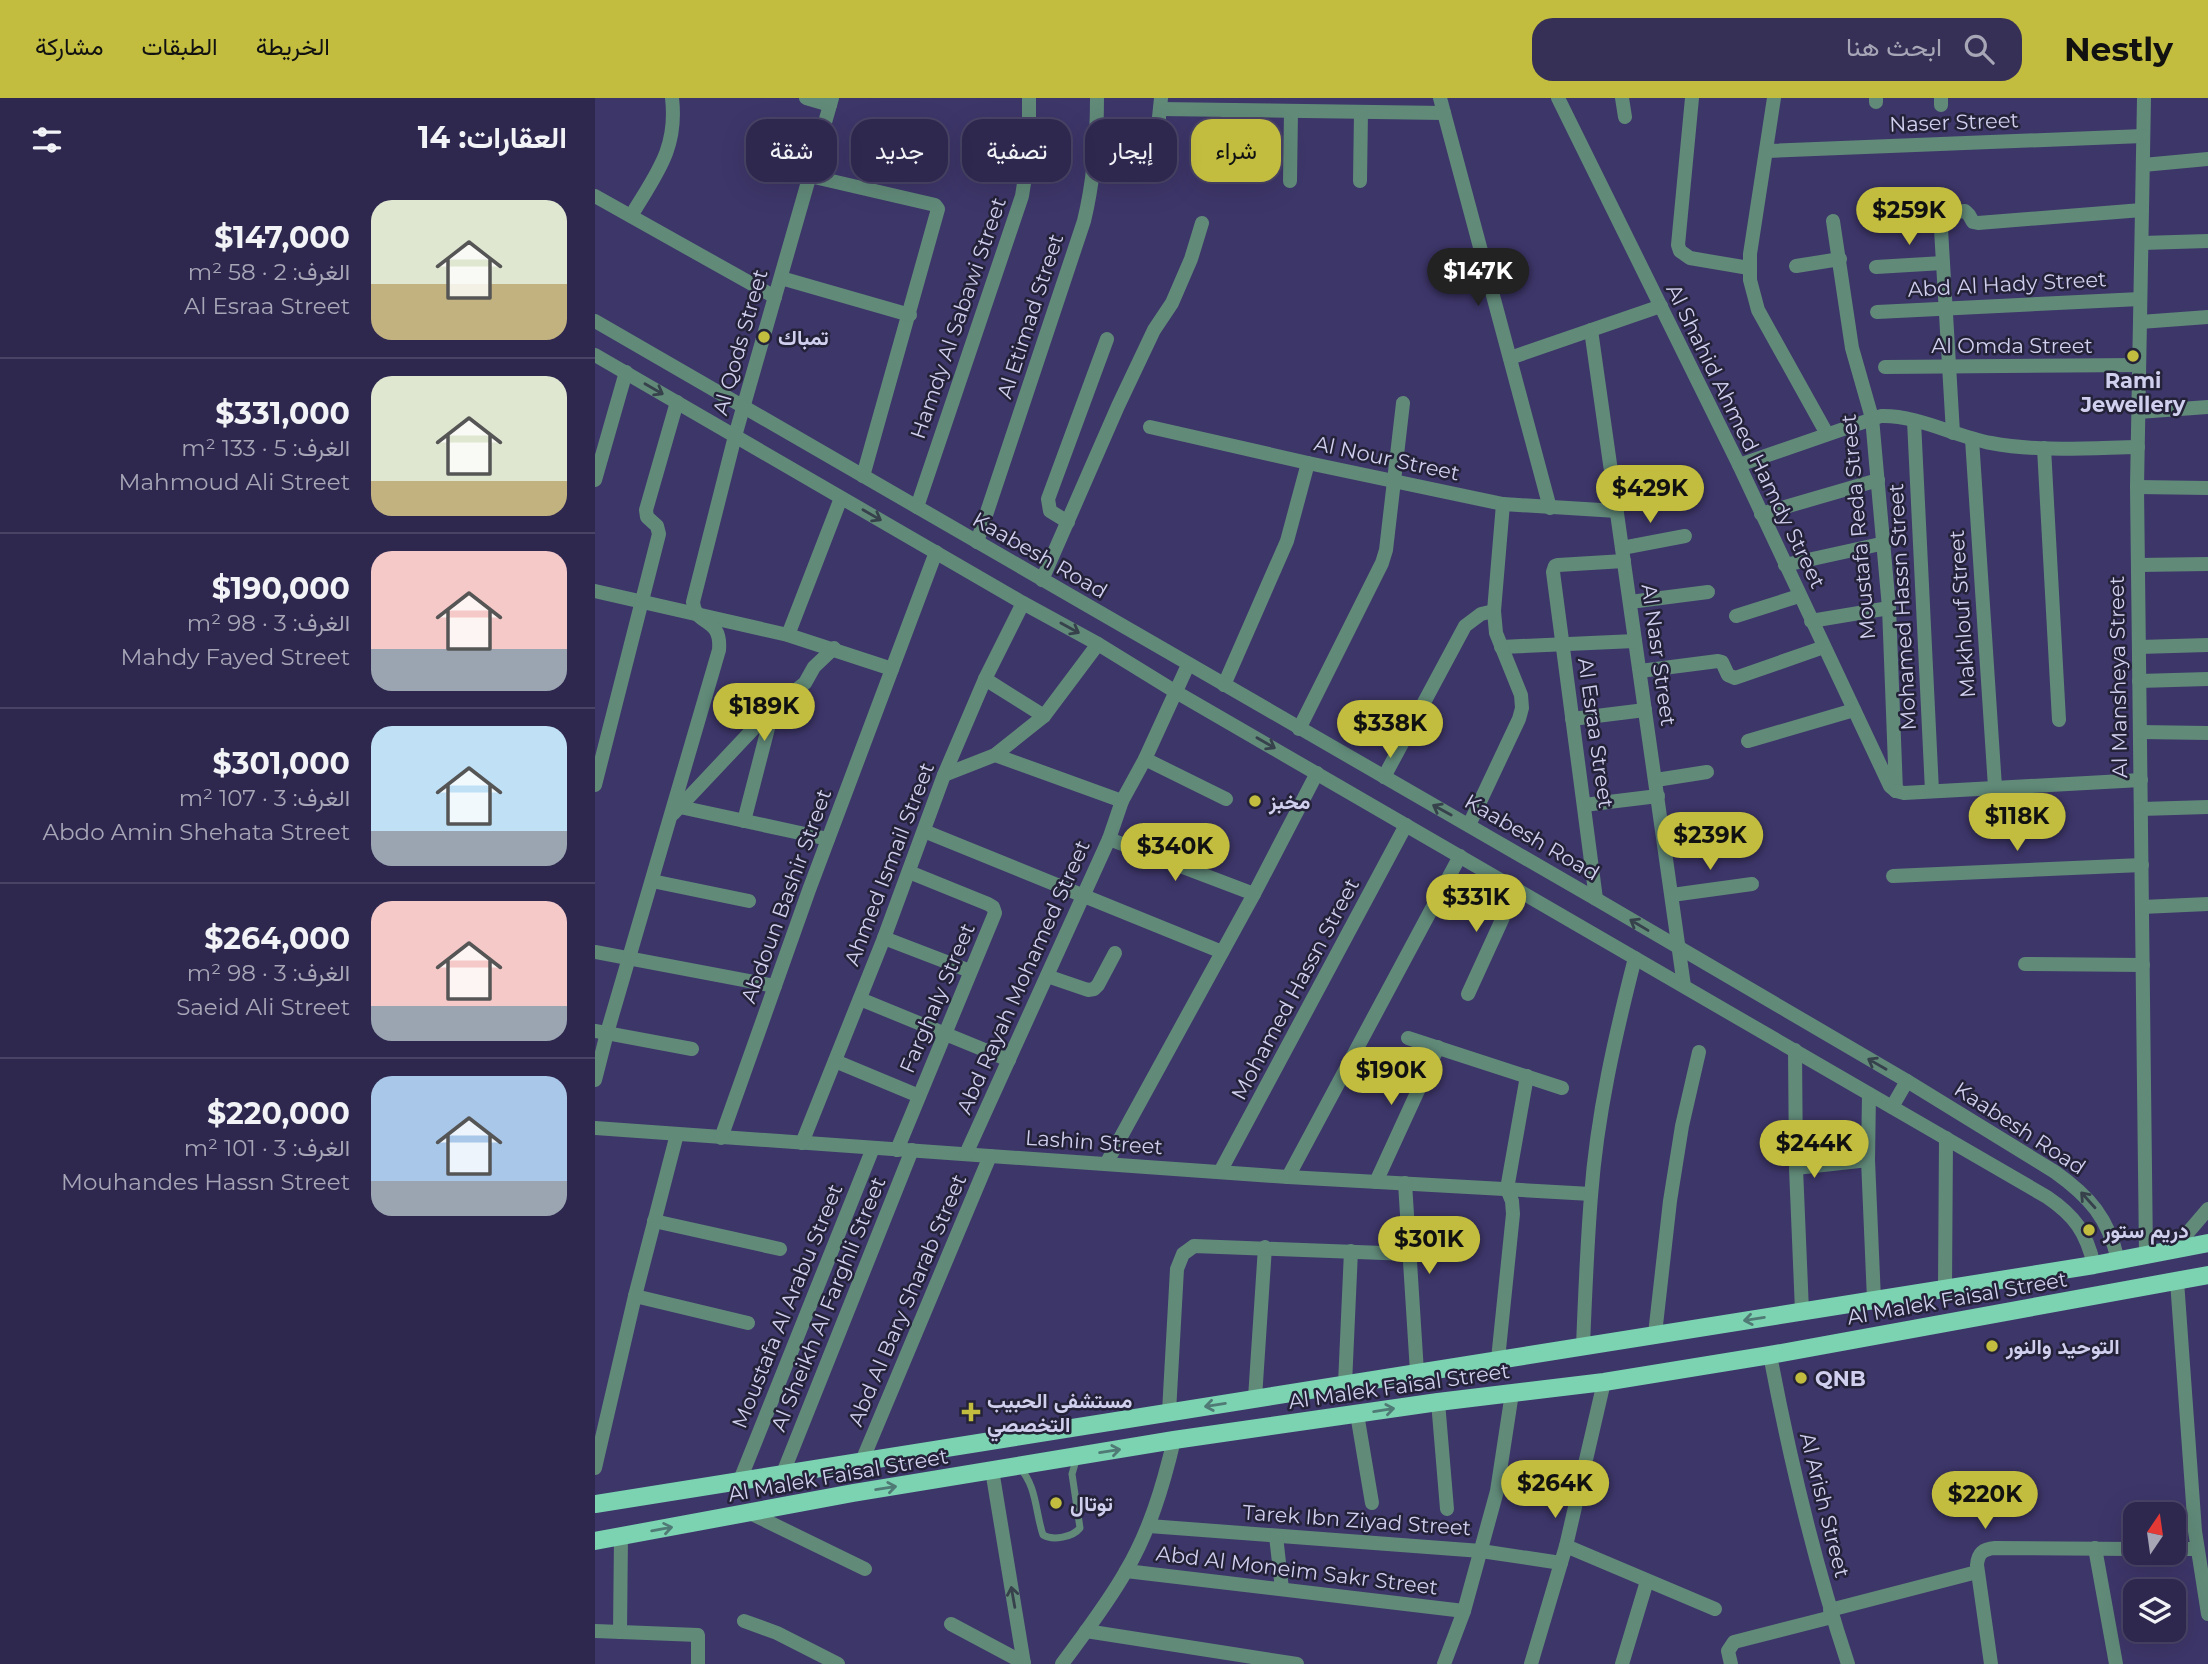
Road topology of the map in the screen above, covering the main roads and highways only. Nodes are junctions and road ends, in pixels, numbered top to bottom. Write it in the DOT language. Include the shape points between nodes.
graph roads {
  1 [pos="2208,1244"];
  2 [pos="2208,1275"];
  3 [pos="927,1450"];
  4 [pos="931,1481"];
  5 [pos="595,1504"];
  6 [pos="595,1541"];
  1 -- 3 [label="main road, Al Malek Faisal Street, one-way"];
  4 -- 2 [label="main road, Al Malek Faisal Street, one-way" via="1174,1440 1604,1382"];
  3 -- 4 [label="main road"];
  3 -- 5 [label="main road, Al Malek Faisal Street"];
  6 -- 4 [label="main road, Al Malek Faisal Street, one-way"];
}
